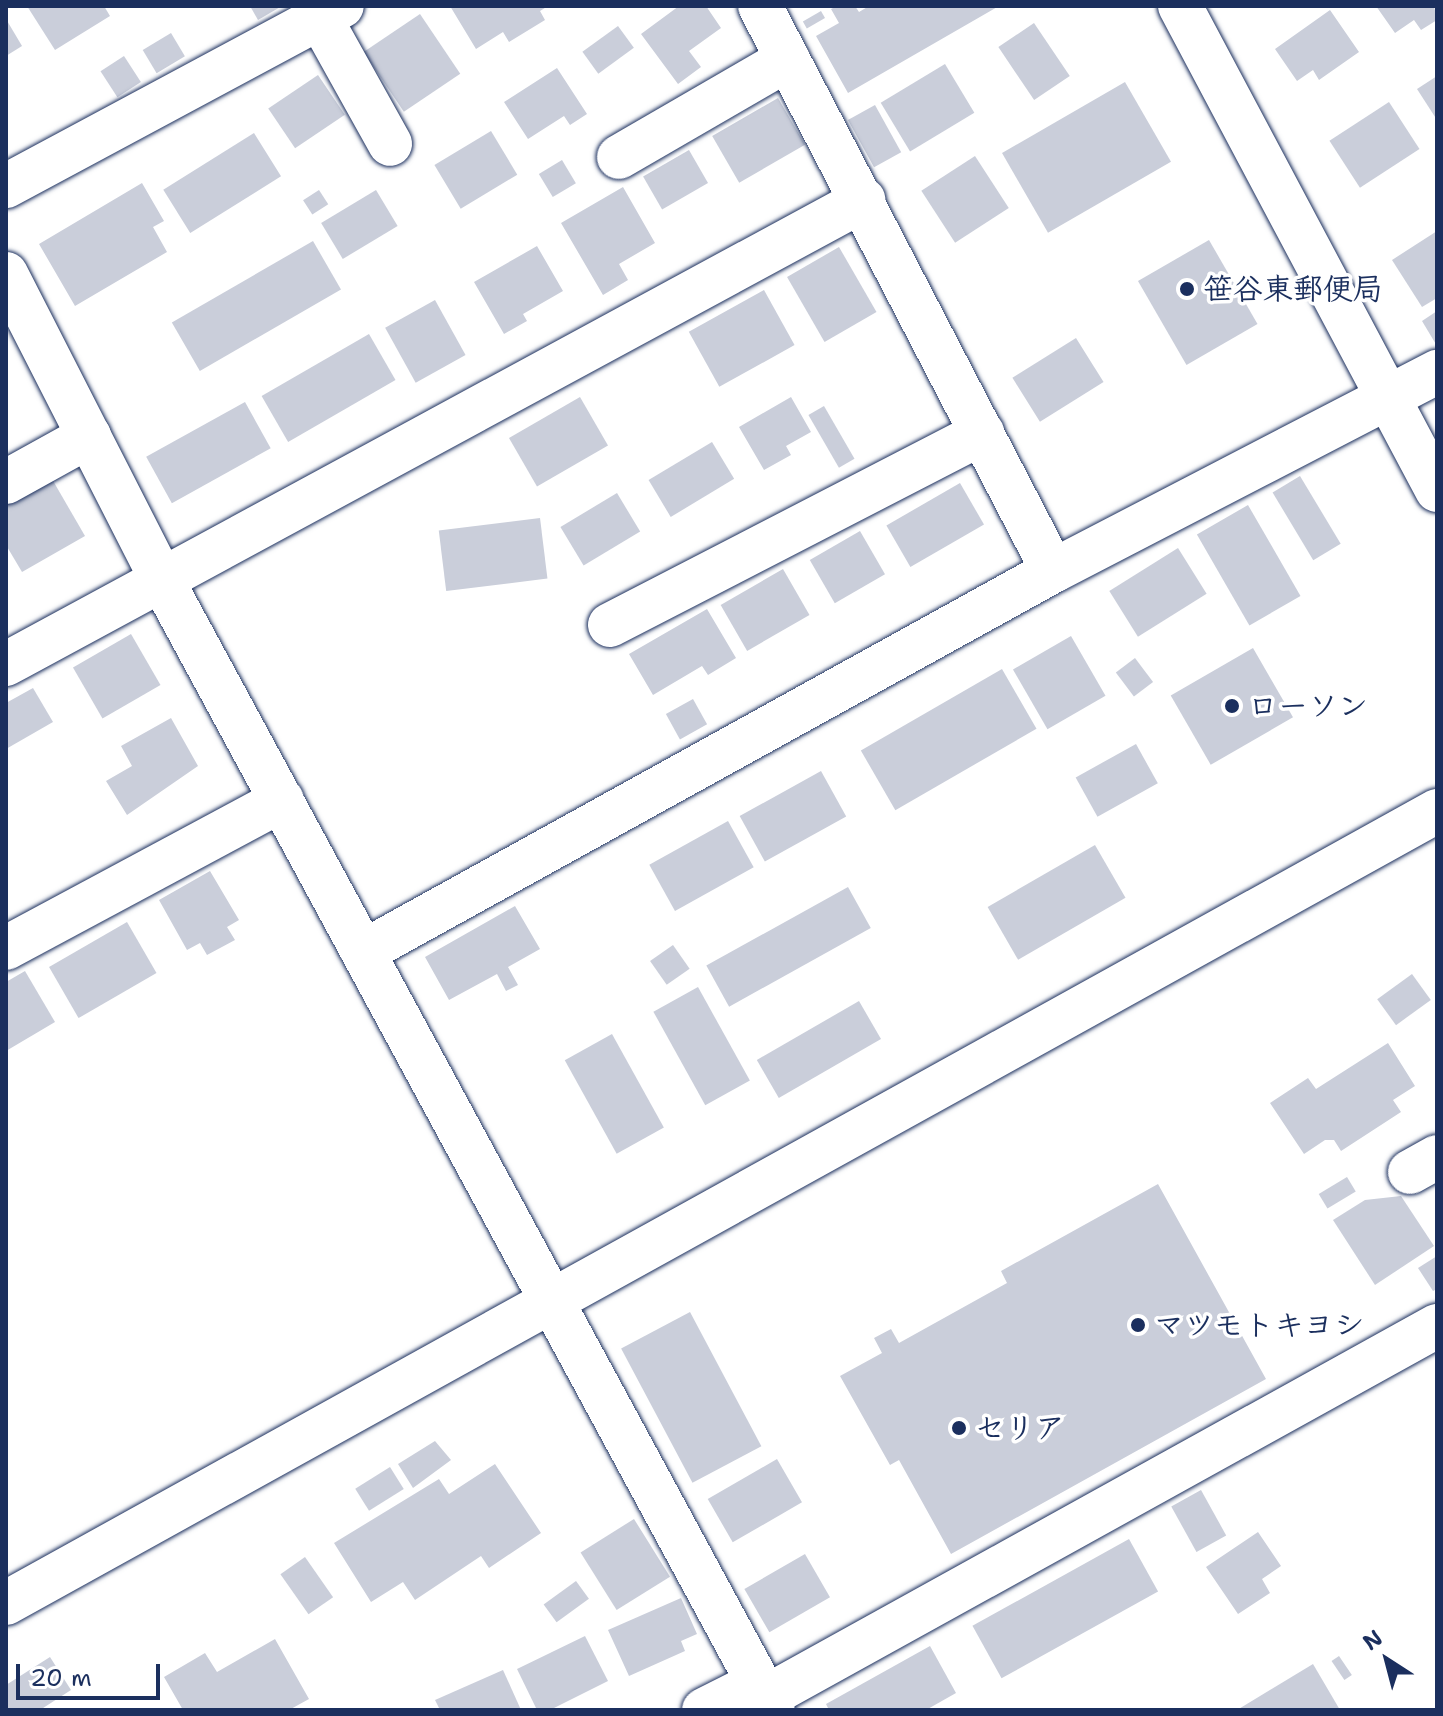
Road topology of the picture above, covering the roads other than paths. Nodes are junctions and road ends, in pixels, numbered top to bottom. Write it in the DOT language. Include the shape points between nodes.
graph roads {
  1 [pos="760,6"];
  2 [pos="1180,6"];
  3 [pos="331,12"];
  4 [pos="788,59"];
  5 [pos="390,144"];
  6 [pos="619,157"];
  7 [pos="6,186"];
  8 [pos="863,200"];
  9 [pos="11,297"];
  10 [pos="1437,372"];
  11 [pos="1391,399"];
  12 [pos="982,433"];
  13 [pos="89,436"];
  14 [pos="6,482"];
  15 [pos="1437,490"];
  16 [pos="1053,571"];
  17 [pos="163,582"];
  18 [pos="610,625"];
  19 [pos="6,664"];
  20 [pos="282,800"];
  21 [pos="1437,811"];
  22 [pos="11,931"];
  23 [pos="363,952"];
  24 [pos="551,1306"];
  25 [pos="1437,1326"];
  26 [pos="6,1603"];
  27 [pos="766,1697"];
  28 [pos="704,1710"];
  1 -- 4 [label="street"];
  2 -- 11 [label="street"];
  3 -- 5 [label="street"];
  3 -- 7 [label="street"];
  4 -- 6 [label="street"];
  4 -- 8 [label="street"];
  8 -- 12 [label="street"];
  8 -- 17 [label="street"];
  9 -- 13 [label="street"];
  10 -- 11 [label="street"];
  11 -- 15 [label="street"];
  11 -- 16 [label="street"];
  12 -- 16 [label="street"];
  12 -- 18 [label="street"];
  13 -- 14 [label="street"];
  13 -- 17 [label="street"];
  16 -- 23 [label="street"];
  17 -- 19 [label="street"];
  17 -- 20 [label="street"];
  20 -- 22 [label="street"];
  20 -- 23 [label="street"];
  21 -- 24 [label="street"];
  23 -- 24 [label="street"];
  24 -- 26 [label="street"];
  24 -- 27 [label="street"];
  25 -- 27 [label="street"];
  27 -- 28 [label="street"];
}
